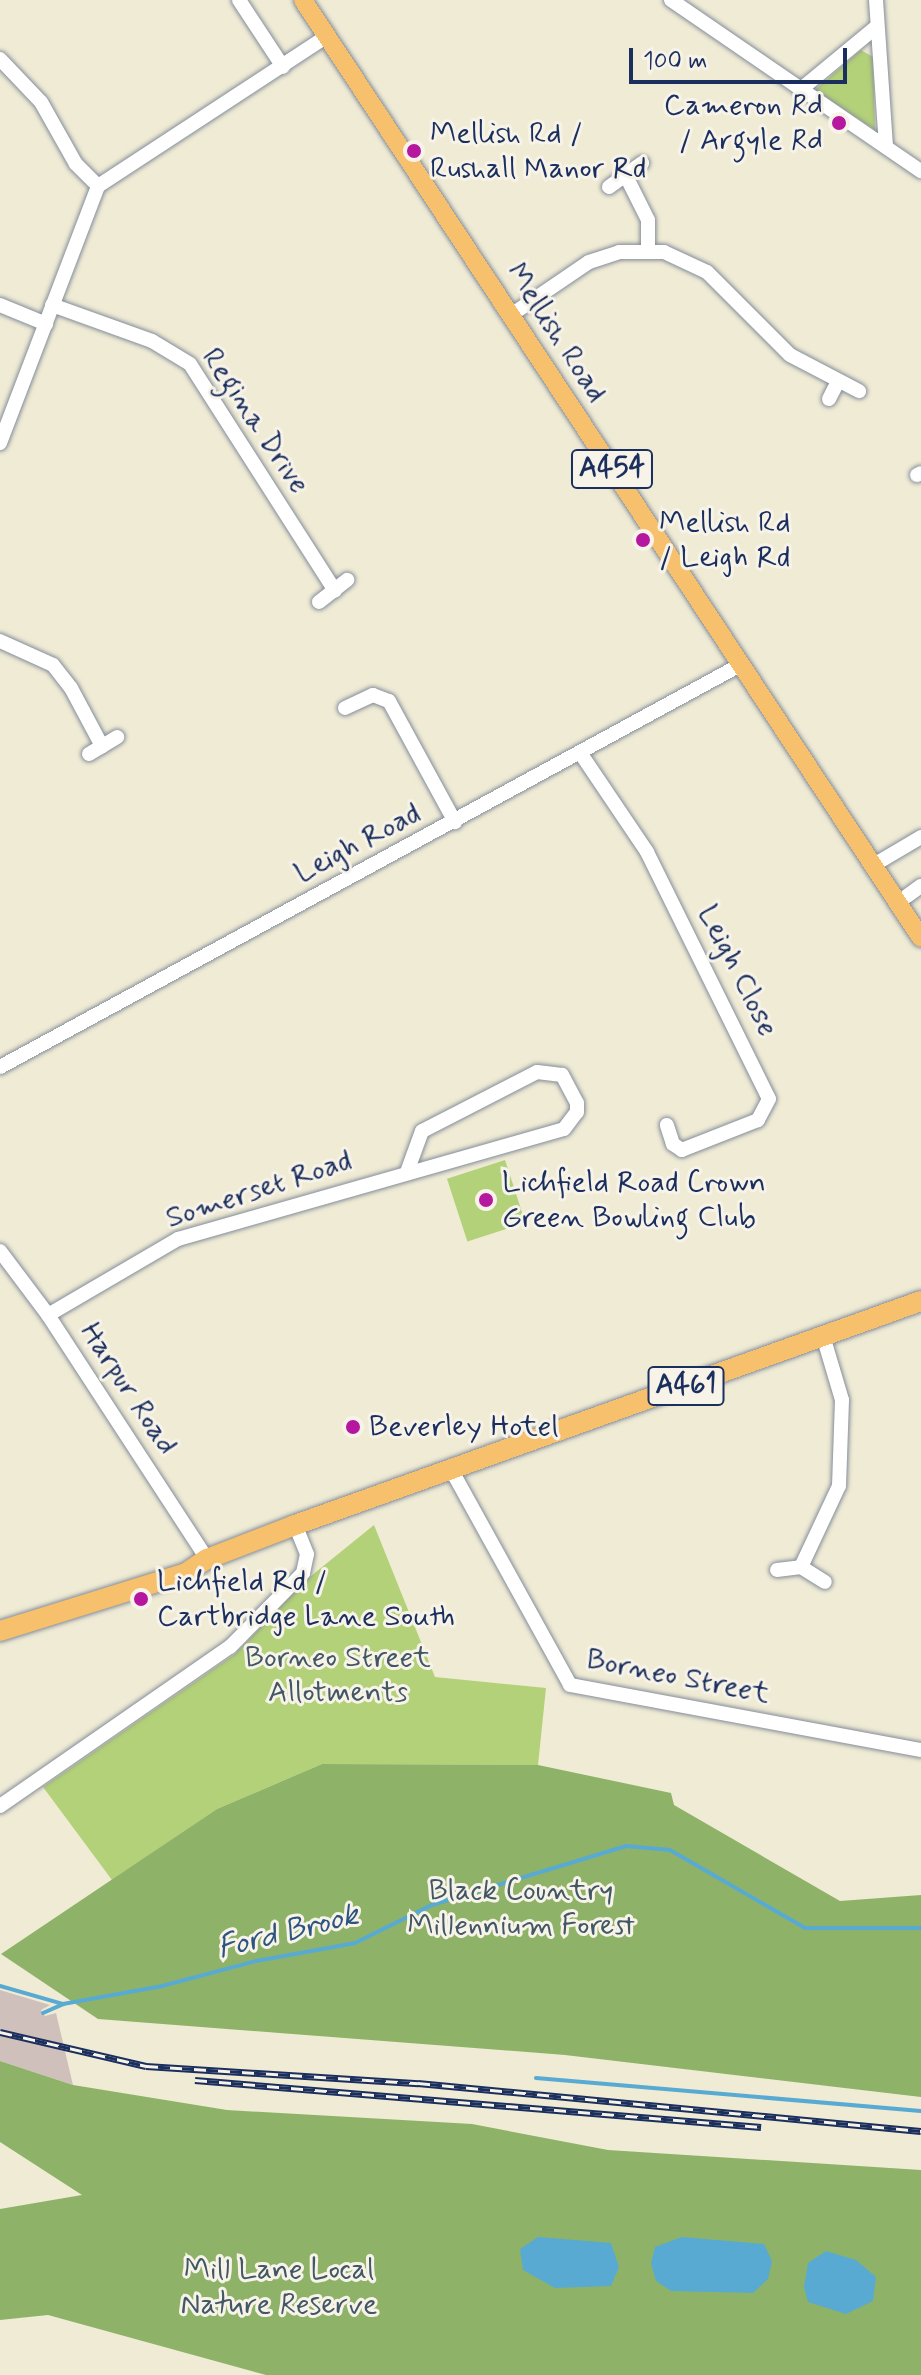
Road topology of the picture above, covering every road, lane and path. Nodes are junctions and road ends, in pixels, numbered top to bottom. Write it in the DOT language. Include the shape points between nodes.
graph roads {
  1 [pos="239,0"];
  2 [pos="303,0"];
  3 [pos="671,0"];
  4 [pos="876,0"];
  5 [pos="875,28"];
  6 [pos="327,36"];
  7 [pos="0,59"];
  8 [pos="283,67"];
  9 [pos="800,90"];
  10 [pos="886,147"];
  11 [pos="642,163"];
  12 [pos="921,171"];
  13 [pos="626,176"];
  14 [pos="98,186"];
  15 [pos="609,187"];
  16 [pos="648,250"];
  17 [pos="0,305"];
  18 [pos="52,305"];
  19 [pos="511,315"];
  20 [pos="46,324"];
  21 [pos="837,383"];
  22 [pos="859,391"];
  23 [pos="829,399"];
  24 [pos="0,443"];
  25 [pos="347,580"];
  26 [pos="335,591"];
  27 [pos="319,602"];
  28 [pos="0,641"];
  29 [pos="740,665"];
  30 [pos="350,709"];
  31 [pos="117,737"];
  32 [pos="102,746"];
  33 [pos="89,754"];
  34 [pos="581,754"];
  35 [pos="455,822"];
  36 [pos="921,837"];
  37 [pos="872,866"];
  38 [pos="921,886"];
  39 [pos="907,896"];
  40 [pos="921,938"];
  41 [pos="0,1067"];
  42 [pos="667,1125"];
  43 [pos="407,1172"];
  44 [pos="0,1251"];
  45 [pos="921,1301"];
  46 [pos="48,1315"];
  47 [pos="823,1336"];
  48 [pos="452,1471"];
  49 [pos="295,1525"];
  50 [pos="207,1559"];
  51 [pos="801,1567"];
  52 [pos="777,1570"];
  53 [pos="825,1582"];
  54 [pos="0,1631"];
  55 [pos="921,1750"];
  56 [pos="0,1806"];
  1 -- 8 [label="street"];
  2 -- 6 [label="main road, Mellish Road / A454"];
  3 -- 9 [label="street"];
  4 -- 5 [label="street"];
  5 -- 9 [label="street"];
  5 -- 10 [label="street"];
  6 -- 8 [label="street"];
  6 -- 19 [label="main road, Mellish Road / A454"];
  7 -- 14 [label="street" via="41,102 76,164"];
  8 -- 14 [label="street"];
  9 -- 10 [label="street"];
  10 -- 12 [label="street"];
  11 -- 13 [label="street"];
  13 -- 15 [label="street"];
  13 -- 16 [label="street" via="648,220"];
  14 -- 18 [label="street"];
  16 -- 19 [label="street" via="589,262"];
  16 -- 21 [label="street" via="687,260 707,272 790,355"];
  17 -- 20 [label="street"];
  18 -- 20 [label="street"];
  18 -- 26 [label="street, Regina Drive" via="152,341 190,364"];
  19 -- 29 [label="main road, Mellish Road / A454"];
  20 -- 24 [label="street"];
  21 -- 22 [label="street"];
  21 -- 23 [label="street"];
  25 -- 26 [label="street"];
  26 -- 27 [label="street"];
  28 -- 32 [label="street" via="53,665"];
  29 -- 34 [label="street, Leigh Road"];
  29 -- 37 [label="main road, Mellish Road / A454"];
  30 -- 35 [label="street" via="373,695 389,701"];
  31 -- 32 [label="street"];
  32 -- 33 [label="street"];
  34 -- 35 [label="street, Leigh Road"];
  34 -- 42 [label="street, Leigh Close" via="647,852 769,1099 758,1120 682,1150 673,1144"];
  35 -- 41 [label="street, Leigh Road"];
  36 -- 37 [label="street"];
  37 -- 40 [label="main road, Mellish Road / A454"];
  38 -- 39 [label="street"];
  43 -- 43 [label="street, Somerset Road" via="564,1129 577,1112 577,1103 562,1075 537,1072 422,1131"];
  43 -- 46 [label="street, Somerset Road" via="178,1239"];
  44 -- 46 [label="street, Harpur Road"];
  45 -- 47 [label="highway, A461"];
  46 -- 50 [label="street, Harpur Road"];
  47 -- 48 [label="highway, A461"];
  47 -- 51 [label="street" via="842,1400 840,1474 835,1498"];
  48 -- 49 [label="highway, A461"];
  48 -- 55 [label="street, Borneo Street" via="570,1685"];
  49 -- 50 [label="highway, A461"];
  49 -- 56 [label="street" via="307,1554 303,1573 230,1647"];
  50 -- 54 [label="highway, A461" via="186,1573"];
  51 -- 52 [label="street"];
  51 -- 53 [label="street"];
}
